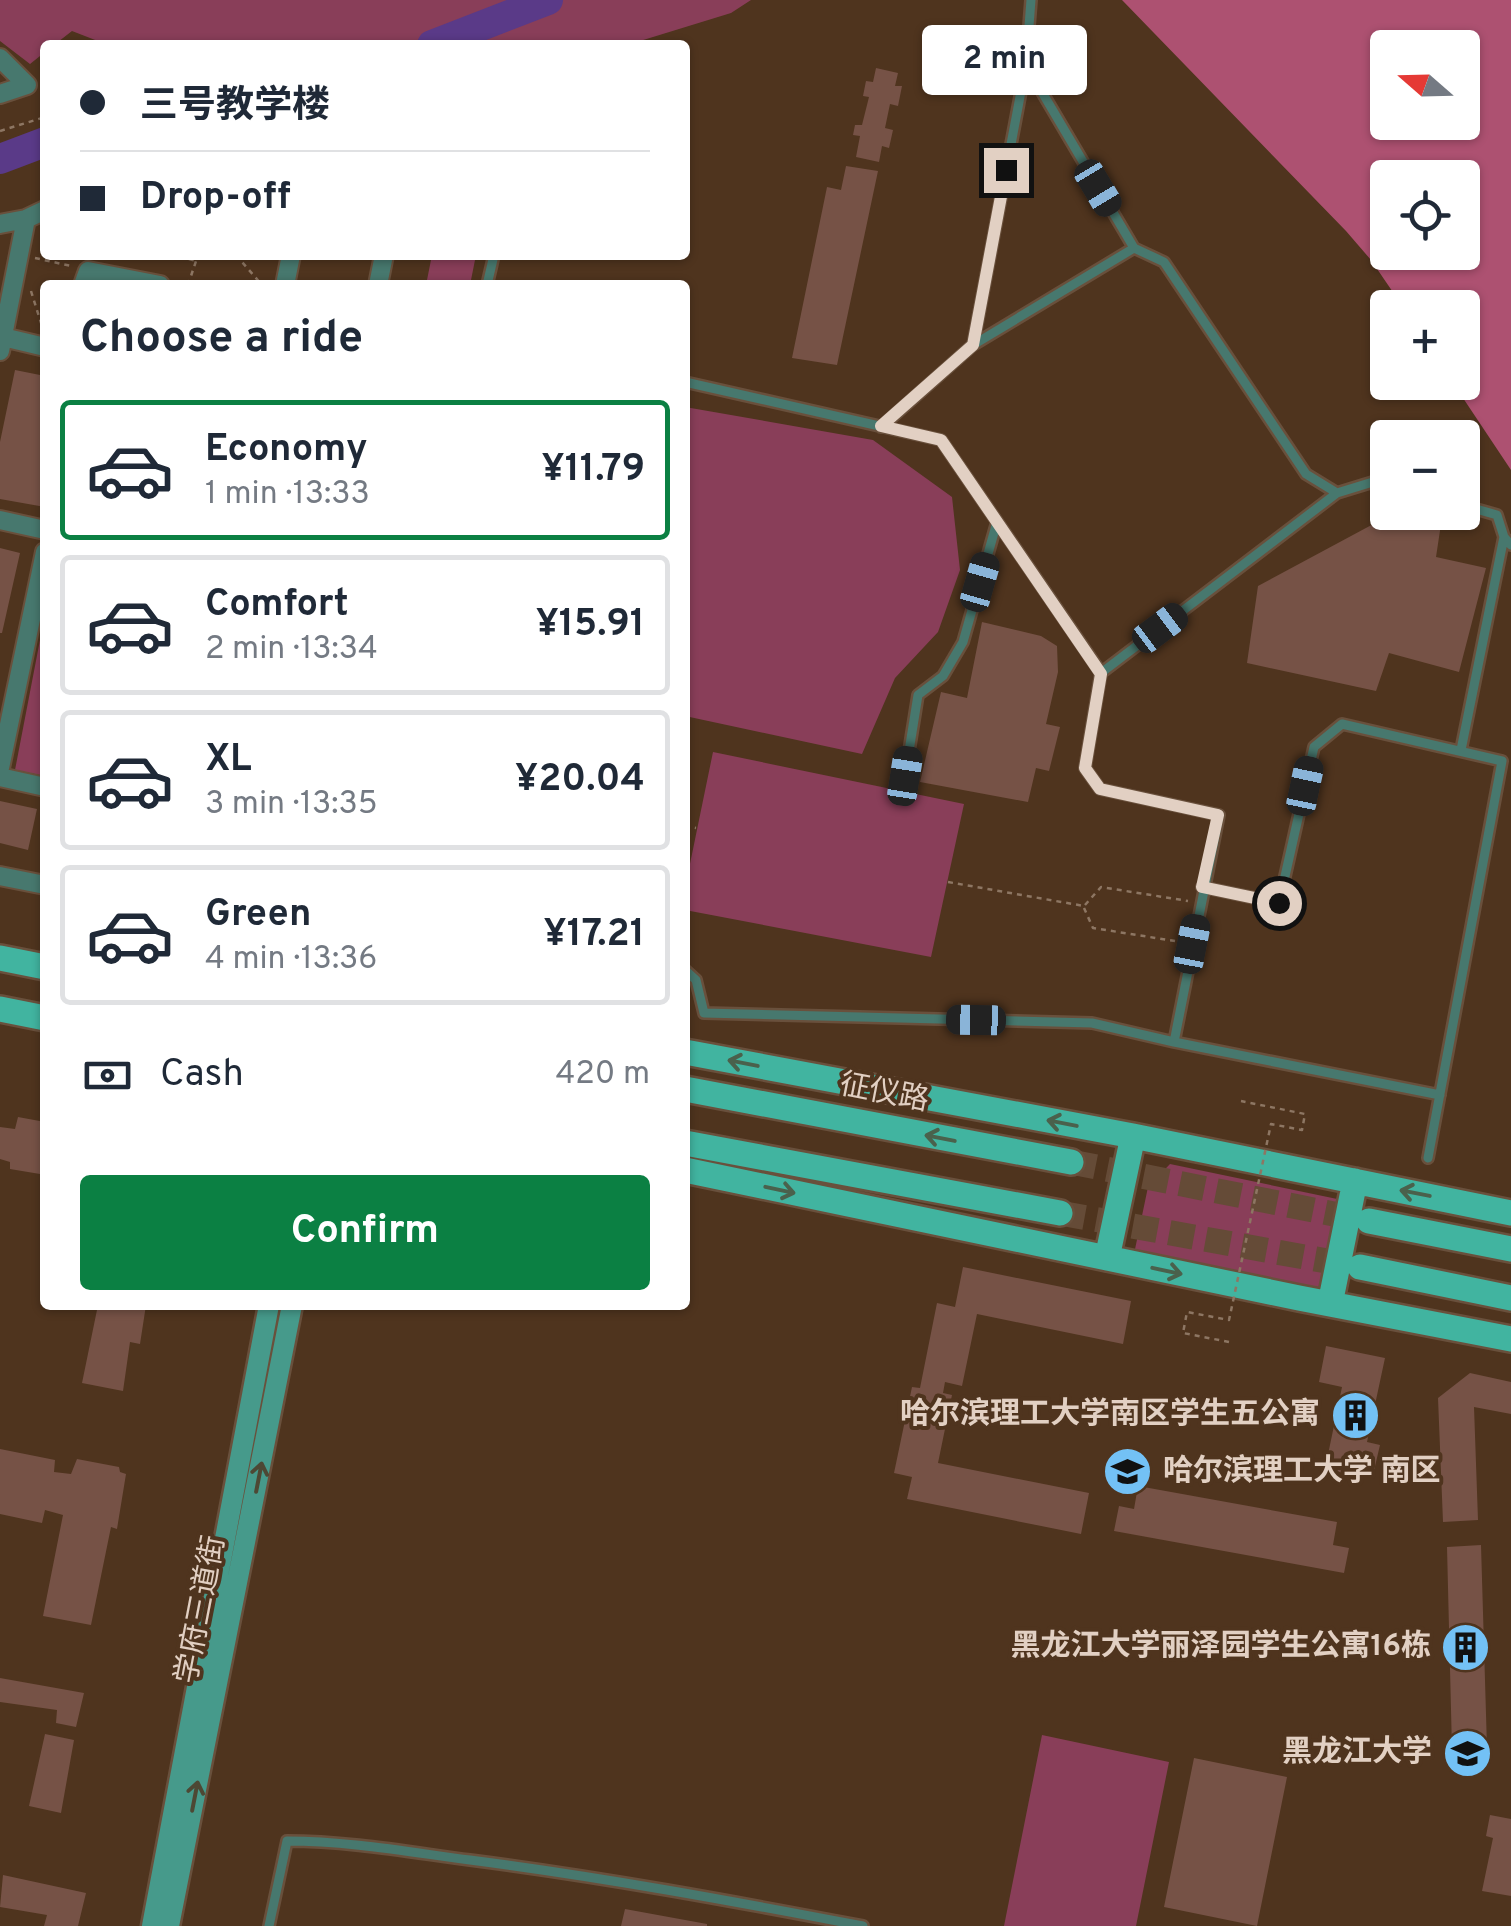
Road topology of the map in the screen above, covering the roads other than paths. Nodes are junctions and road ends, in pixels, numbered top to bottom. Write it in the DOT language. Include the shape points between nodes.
graph roads {
  1 [pos="1031,0"];
  2 [pos="0,58"];
  3 [pos="1026,66"];
  4 [pos="0,94"];
  5 [pos="40,212"];
  6 [pos="26,218"];
  7 [pos="0,224"];
  8 [pos="1134,248"];
  9 [pos="85,280"];
  10 [pos="134,280"];
  11 [pos="2,344"];
  12 [pos="973,345"];
  13 [pos="40,347"];
  14 [pos="690,383"];
  15 [pos="881,426"];
  16 [pos="1370,483"];
  17 [pos="1337,493"];
  18 [pos="1480,510"];
  19 [pos="0,520"];
  20 [pos="997,522"];
  21 [pos="40,529"];
  22 [pos="1508,541"];
  23 [pos="40,576"];
  24 [pos="1101,674"];
  25 [pos="1461,750"];
  26 [pos="0,768"];
  27 [pos="1506,772"];
  28 [pos="905,776"];
  29 [pos="0,778"];
  30 [pos="40,785"];
  31 [pos="0,876"];
  32 [pos="40,884"];
  33 [pos="1202,887"];
  34 [pos="0,958"];
  35 [pos="40,965"];
  36 [pos="690,975"];
  37 [pos="0,1009"];
  38 [pos="40,1017"];
  39 [pos="1174,1042"];
  40 [pos="690,1053"];
  41 [pos="690,1089"];
  42 [pos="1440,1095"];
  43 [pos="1133,1136"];
  44 [pos="690,1144"];
  45 [pos="1428,1158"];
  46 [pos="1070,1162"];
  47 [pos="690,1171"];
  48 [pos="1354,1181"];
  49 [pos="1511,1212"];
  50 [pos="1060,1213"];
  51 [pos="1370,1221"];
  52 [pos="1511,1249"];
  53 [pos="1106,1258"];
  54 [pos="1360,1267"];
  55 [pos="1511,1298"];
  56 [pos="1330,1304"];
  57 [pos="268,1310"];
  58 [pos="291,1310"];
  59 [pos="1511,1339"];
  60 [pos="152,1926"];
  61 [pos="169,1926"];
  62 [pos="269,1926"];
  63 [pos="863,1926"];
  1 -- 3 [label="lane"];
  2 -- 4 [label="street" via="26,85"];
  3 -- 8 [label="lane"];
  3 -- 12 [label="lane"];
  5 -- 6 [label="street"];
  6 -- 7 [label="street"];
  6 -- 11 [label="street"];
  8 -- 12 [label="lane"];
  8 -- 17 [label="lane" via="1164,262 1306,474"];
  9 -- 10 [label="street" via="88,271"];
  11 -- 13 [label="street"];
  12 -- 15 [label="lane"];
  14 -- 15 [label="lane"];
  15 -- 20 [label="lane" via="941,440"];
  16 -- 17 [label="lane"];
  17 -- 24 [label="lane"];
  18 -- 22 [label="lane" via="1497,514"];
  19 -- 21 [label="street"];
  20 -- 24 [label="lane"];
  20 -- 28 [label="lane" via="963,642 942,676 918,695"];
  22 -- 25 [label="lane"];
  23 -- 26 [label="street"];
  24 -- 33 [label="lane" via="1085,768 1100,789 1218,815"];
  25 -- 27 [label="lane" via="1502,761"];
  25 -- 33 [label="lane" via="1342,724 1314,748 1279,903"];
  27 -- 42 [label="lane"];
  29 -- 30 [label="street"];
  31 -- 32 [label="street"];
  33 -- 39 [label="lane"];
  34 -- 35 [label="main road"];
  36 -- 39 [label="lane" via="704,1013 1092,1023"];
  37 -- 38 [label="main road"];
  39 -- 42 [label="lane"];
  43 -- 40 [label="main road, one-way"];
  46 -- 41 [label="main road, 征仪路, one-way"];
  42 -- 45 [label="lane"];
  43 -- 48 [label="main road"];
  43 -- 53 [label="main road"];
  44 -- 50 [label="main road"];
  47 -- 53 [label="main road, one-way"];
  49 -- 48 [label="main road, one-way"];
  48 -- 56 [label="main road"];
  51 -- 52 [label="main road"];
  53 -- 56 [label="main road, one-way"];
  54 -- 55 [label="main road"];
  56 -- 59 [label="main road"];
  57 -- 60 [label="main road, 学府三道街"];
  61 -- 58 [label="main road, 学府三道街, one-way"];
  62 -- 63 [label="lane" via="287,1841 331,1841 533,1868"];
}
